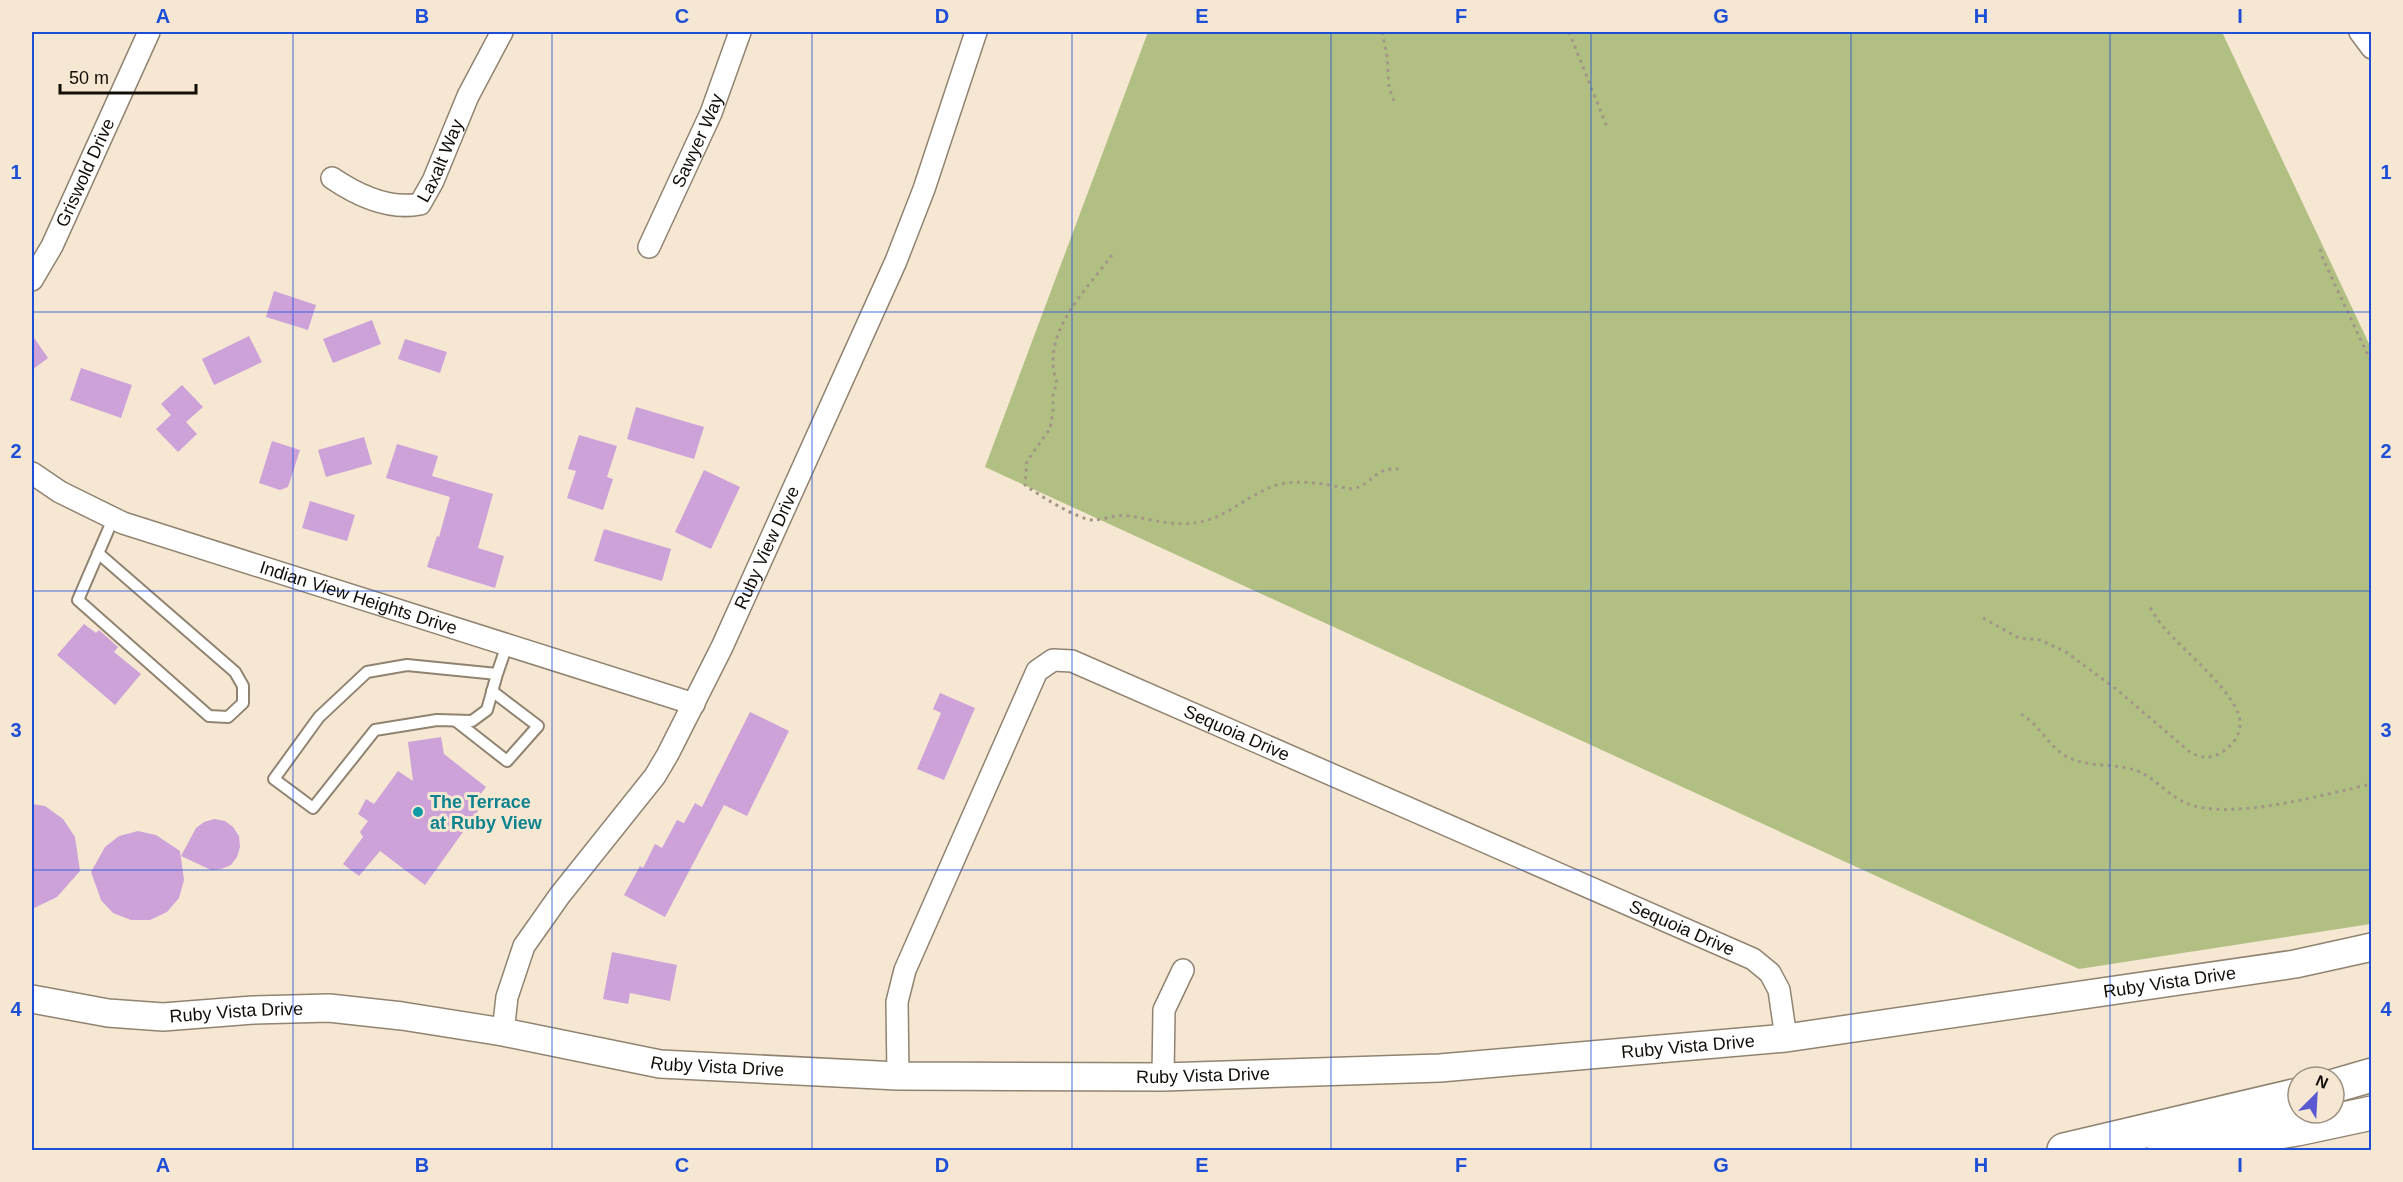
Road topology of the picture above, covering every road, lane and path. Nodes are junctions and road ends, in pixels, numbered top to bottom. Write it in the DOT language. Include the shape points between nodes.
graph roads {
  1 [pos="149,32"];
  2 [pos="502,32"];
  3 [pos="740,32"];
  4 [pos="976,32"];
  5 [pos="1382,32"];
  6 [pos="1569,32"];
  7 [pos="2360,32"];
  8 [pos="2372,48"];
  9 [pos="1394,100"];
  10 [pos="1607,127"];
  11 [pos="332,178"];
  12 [pos="648,247"];
  13 [pos="2320,249"];
  14 [pos="1112,255"];
  15 [pos="32,280"];
  16 [pos="2372,364"];
  17 [pos="1402,469"];
  18 [pos="32,473"];
  19 [pos="113,519"];
  20 [pos="98,554"];
  21 [pos="2149,606"];
  22 [pos="1983,618"];
  23 [pos="507,645"];
  24 [pos="496,674"];
  25 [pos="492,691"];
  26 [pos="694,704"];
  27 [pos="2021,714"];
  28 [pos="456,721"];
  29 [pos="2372,784"];
  30 [pos="2372,947"];
  31 [pos="1183,970"];
  32 [pos="32,999"];
  33 [pos="503,1032"];
  34 [pos="1786,1038"];
  35 [pos="2372,1075"];
  36 [pos="898,1076"];
  37 [pos="1163,1077"];
  38 [pos="2346,1083"];
  39 [pos="2286,1098"];
  40 [pos="2372,1113"];
  41 [pos="2064,1150"];
  42 [pos="2164,1150"];
  1 -- 15 [label="street, Griswold Drive" via="52,246"];
  2 -- 11 [label="street, Laxalt Way" via="468,96 420,204 406,206 370,199"];
  3 -- 12 [label="street, Sawyer Way" via="711,113"];
  4 -- 26 [label="street, Ruby View Drive" via="896,261"];
  5 -- 9 [label="path"];
  6 -- 10 [label="path"];
  7 -- 8 [label="street"];
  13 -- 16 [label="path"];
  14 -- 17 [label="path" via="1058,332 1052,369 1057,383 1050,429 1027,461 1025,485 1032,491 1091,520 1128,516 1193,524 1273,486 1314,483 1352,489 1381,471"];
  18 -- 19 [label="street, Indian View Heights Drive"];
  19 -- 20 [label="lane"];
  19 -- 23 [label="street, Indian View Heights Drive"];
  20 -- 20 [label="lane" via="78,600 209,716 228,717 243,703 243,686 235,672"];
  21 -- 22 [label="path" via="2239,714 2237,737 2218,755 2202,758 2191,753 2066,652 2040,640 2019,638"];
  23 -- 24 [label="lane"];
  23 -- 26 [label="street, Indian View Heights Drive"];
  24 -- 25 [label="lane"];
  24 -- 28 [label="lane" via="407,666 367,672 319,717 274,779 314,808 375,730 437,720"];
  25 -- 28 [label="lane" via="487,710 472,721"];
  25 -- 28 [label="lane" via="538,726 507,761"];
  26 -- 33 [label="street, Ruby View Drive" via="655,776 524,946 507,997"];
  27 -- 29 [label="path" via="2031,719 2063,754 2139,771 2186,803 2202,807 2251,808"];
  30 -- 34 [label="street, Ruby Vista Drive" via="2295,964"];
  31 -- 37 [label="street" via="1164,1010"];
  32 -- 33 [label="street, Ruby Vista Drive" via="108,1013 163,1017 328,1008"];
  33 -- 36 [label="street, Ruby Vista Drive" via="660,1064"];
  34 -- 36 [label="street, Sequoia Drive" via="1779,990 1770,973 1753,959 1072,661 1053,660 1037,671 905,970 897,1002"];
  34 -- 37 [label="street, Ruby Vista Drive" via="1440,1068"];
  35 -- 38 [label="highway"];
  36 -- 37 [label="street, Ruby Vista Drive"];
  39 -- 41 [label="highway"];
  40 -- 42 [label="highway"];
}
